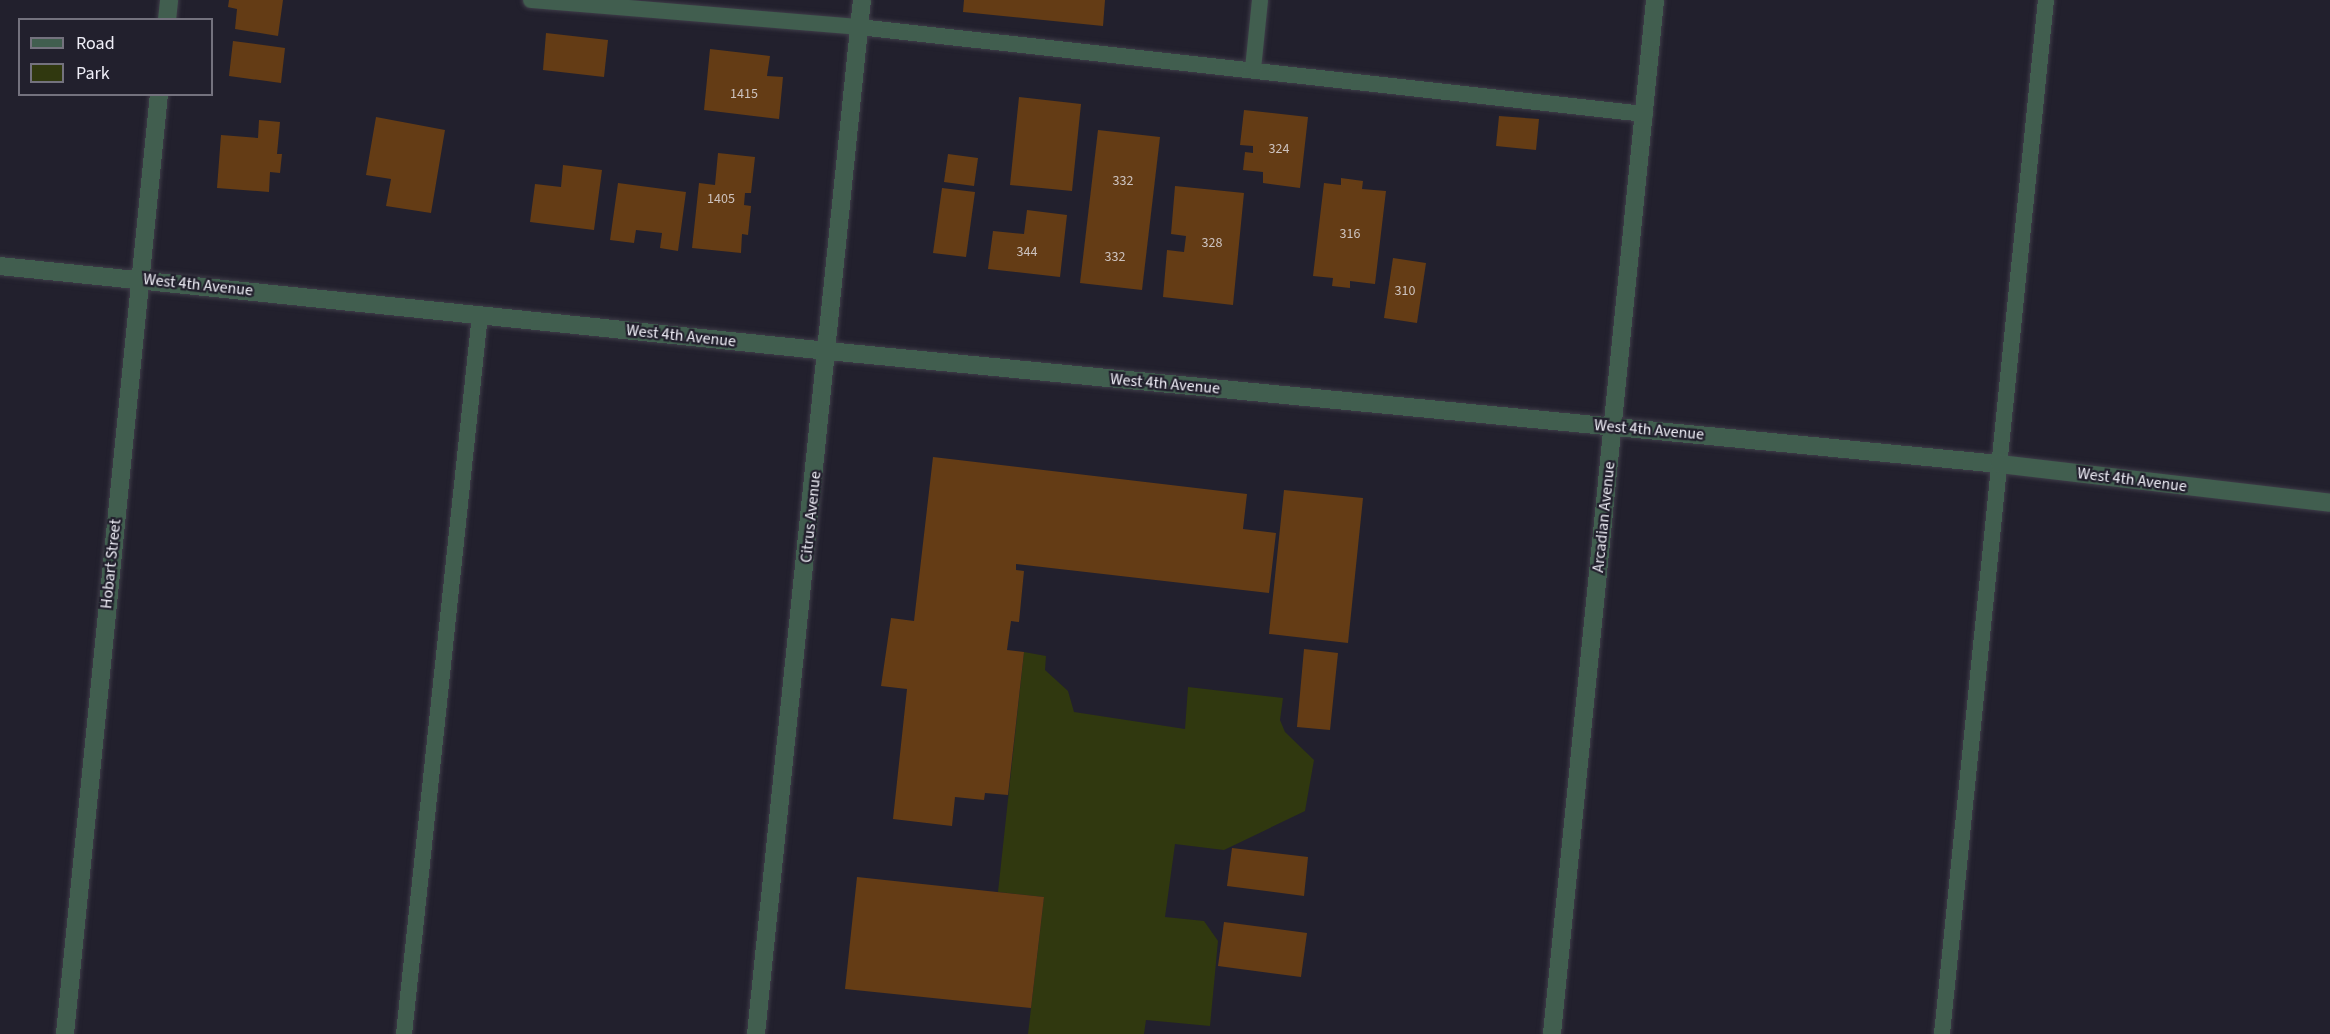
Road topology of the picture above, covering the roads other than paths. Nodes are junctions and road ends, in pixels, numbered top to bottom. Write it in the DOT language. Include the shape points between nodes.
graph roads {
  1 [pos="169,0"];
  2 [pos="531,0"];
  3 [pos="862,0"];
  4 [pos="1260,0"];
  5 [pos="1655,0"];
  6 [pos="2046,0"];
  7 [pos="167,18"];
  8 [pos="859,27"];
  9 [pos="1253,69"];
  10 [pos="159,96"];
  11 [pos="1644,114"];
  12 [pos="0,266"];
  13 [pos="140,279"];
  14 [pos="480,315"];
  15 [pos="828,351"];
  16 [pos="1614,427"];
  17 [pos="2000,464"];
  18 [pos="2330,503"];
  19 [pos="64,1034"];
  20 [pos="404,1034"];
  21 [pos="756,1034"];
  22 [pos="1552,1034"];
  23 [pos="1942,1034"];
  1 -- 7 [label="street"];
  2 -- 8 [label="lane"];
  3 -- 8 [label="street, Citrus Avenue"];
  4 -- 9 [label="lane"];
  5 -- 11 [label="street, Arcadian Avenue"];
  6 -- 17 [label="lane"];
  8 -- 9 [label="lane"];
  8 -- 15 [label="street, Citrus Avenue"];
  9 -- 11 [label="lane"];
  10 -- 13 [label="street, Hobart Street"];
  11 -- 16 [label="street, Arcadian Avenue"];
  12 -- 13 [label="street, West 4th Avenue"];
  13 -- 14 [label="street, West 4th Avenue"];
  13 -- 19 [label="street, Hobart Street"];
  14 -- 15 [label="street, West 4th Avenue"];
  14 -- 20 [label="lane"];
  15 -- 16 [label="street, West 4th Avenue"];
  15 -- 21 [label="street, Citrus Avenue"];
  16 -- 17 [label="street, West 4th Avenue"];
  16 -- 22 [label="street, Arcadian Avenue"];
  17 -- 18 [label="street, West 4th Avenue"];
  17 -- 23 [label="lane"];
}
